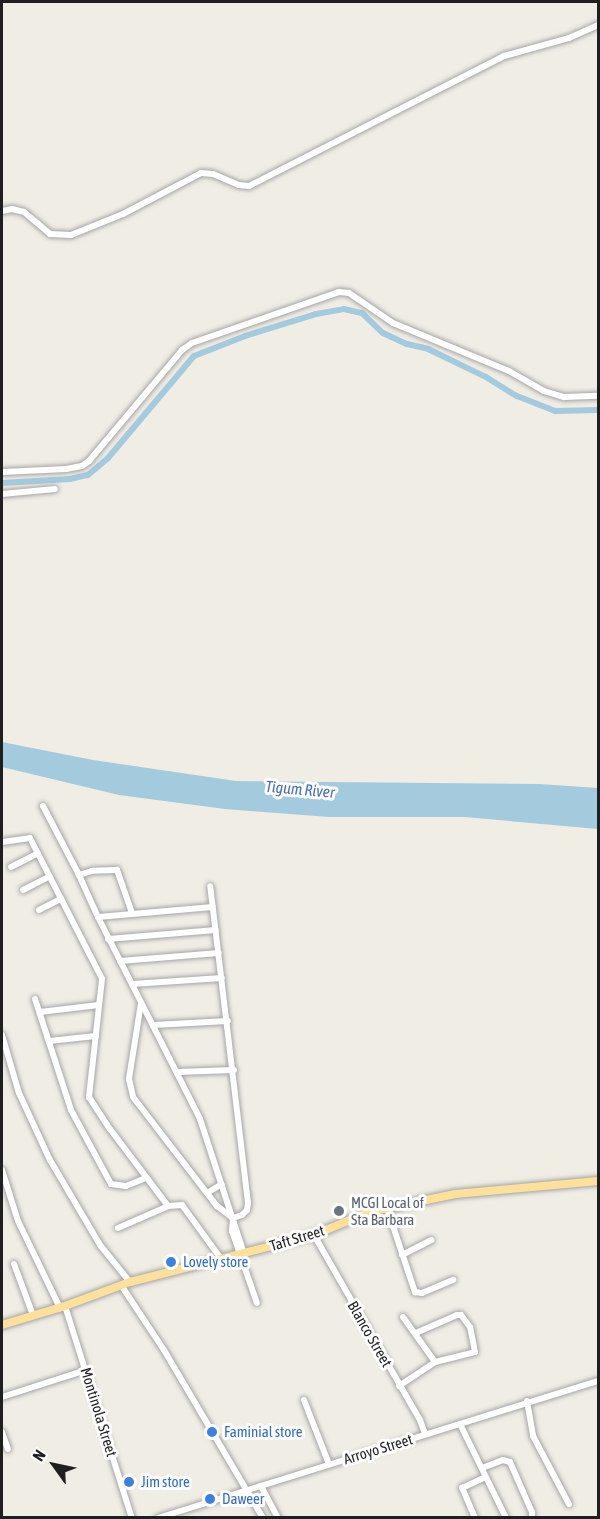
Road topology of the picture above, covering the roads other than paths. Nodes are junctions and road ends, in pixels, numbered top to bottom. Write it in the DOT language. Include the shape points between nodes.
graph roads {
  1 [pos="598,25"];
  2 [pos="2,211"];
  3 [pos="598,396"];
  4 [pos="2,472"];
  5 [pos="55,489"];
  6 [pos="2,494"];
  7 [pos="44,806"];
  8 [pos="2,842"];
  9 [pos="38,853"];
  10 [pos="11,867"];
  11 [pos="79,875"];
  12 [pos="50,876"];
  13 [pos="210,886"];
  14 [pos="23,890"];
  15 [pos="61,899"];
  16 [pos="213,907"];
  17 [pos="39,910"];
  18 [pos="132,913"];
  19 [pos="98,917"];
  20 [pos="216,930"];
  21 [pos="108,939"];
  22 [pos="219,953"];
  23 [pos="120,961"];
  24 [pos="222,978"];
  25 [pos="132,984"];
  26 [pos="35,999"];
  27 [pos="141,1003"];
  28 [pos="99,1005"];
  29 [pos="39,1012"];
  30 [pos="228,1021"];
  31 [pos="153,1025"];
  32 [pos="2,1035"];
  33 [pos="96,1036"];
  34 [pos="49,1041"];
  35 [pos="234,1070"];
  36 [pos="177,1072"];
  37 [pos="2,1170"];
  38 [pos="146,1178"];
  39 [pos="598,1181"];
  40 [pos="222,1184"];
  41 [pos="207,1193"];
  42 [pos="168,1206"];
  43 [pos="387,1208"];
  44 [pos="233,1218"];
  45 [pos="118,1228"];
  46 [pos="314,1235"];
  47 [pos="431,1240"];
  48 [pos="242,1254"];
  49 [pos="402,1255"];
  50 [pos="222,1260"];
  51 [pos="14,1264"];
  52 [pos="453,1280"];
  53 [pos="130,1282"];
  54 [pos="121,1285"];
  55 [pos="257,1302"];
  56 [pos="62,1307"];
  57 [pos="33,1315"];
  58 [pos="403,1317"];
  59 [pos="2,1324"];
  60 [pos="416,1333"];
  61 [pos="435,1362"];
  62 [pos="86,1370"];
  63 [pos="598,1381"];
  64 [pos="399,1386"];
  65 [pos="2,1396"];
  66 [pos="304,1400"];
  67 [pos="527,1401"];
  68 [pos="460,1424"];
  69 [pos="2,1432"];
  70 [pos="425,1434"];
  71 [pos="8,1449"];
  72 [pos="329,1464"];
  73 [pos="482,1468"];
  74 [pos="486,1477"];
  75 [pos="261,1485"];
  76 [pos="247,1490"];
  77 [pos="569,1504"];
  78 [pos="132,1518"];
  79 [pos="158,1518"];
  80 [pos="263,1518"];
  81 [pos="278,1518"];
  82 [pos="475,1518"];
  83 [pos="506,1518"];
  84 [pos="532,1518"];
  1 -- 2 [label="street" via="569,38 504,56 249,186 201,173 123,214 71,235 50,234 24,212"];
  3 -- 4 [label="street" via="564,397 544,391 509,371 393,323 349,293 339,292 205,337 187,347 82,466"];
  5 -- 6 [label="street"];
  7 -- 11 [label="street"];
  8 -- 9 [label="street" via="30,838"];
  9 -- 10 [label="street"];
  9 -- 12 [label="street"];
  11 -- 18 [label="street" via="117,870"];
  11 -- 19 [label="street"];
  12 -- 14 [label="street"];
  12 -- 15 [label="street"];
  13 -- 16 [label="street"];
  15 -- 17 [label="street"];
  15 -- 28 [label="street" via="102,980"];
  16 -- 18 [label="street"];
  16 -- 20 [label="street"];
  18 -- 19 [label="street"];
  19 -- 21 [label="street"];
  20 -- 21 [label="street"];
  20 -- 22 [label="street"];
  21 -- 23 [label="street"];
  22 -- 23 [label="street"];
  22 -- 24 [label="street"];
  23 -- 25 [label="street"];
  24 -- 25 [label="street"];
  24 -- 30 [label="street"];
  25 -- 27 [label="street"];
  26 -- 29 [label="street"];
  27 -- 31 [label="street"];
  27 -- 41 [label="street" via="130,1090"];
  28 -- 29 [label="street"];
  28 -- 33 [label="street"];
  29 -- 34 [label="street"];
  30 -- 31 [label="street"];
  30 -- 35 [label="street"];
  31 -- 36 [label="street"];
  32 -- 53 [label="street" via="19,1093 50,1160 100,1245"];
  33 -- 34 [label="street"];
  33 -- 38 [label="street" via="89,1097"];
  34 -- 38 [label="street" via="71,1110 111,1184 126,1186"];
  35 -- 36 [label="street"];
  35 -- 44 [label="street" via="248,1203 247,1210"];
  36 -- 40 [label="street" via="200,1119"];
  37 -- 56 [label="street, Montinola Street" via="18,1221"];
  38 -- 42 [label="street"];
  39 -- 43 [label="main road, Taft Street" via="455,1194"];
  40 -- 41 [label="street"];
  40 -- 44 [label="street"];
  41 -- 44 [label="street"];
  42 -- 45 [label="street"];
  42 -- 50 [label="street" via="182,1205"];
  43 -- 46 [label="main road, Taft Street"];
  43 -- 49 [label="street"];
  44 -- 48 [label="street" via="232,1231"];
  46 -- 48 [label="main road, Taft Street"];
  46 -- 64 [label="street, Blanco Street"];
  47 -- 49 [label="street"];
  48 -- 50 [label="main road, Taft Street"];
  48 -- 55 [label="street"];
  49 -- 52 [label="street" via="418,1294"];
  50 -- 53 [label="main road, Taft Street"];
  51 -- 57 [label="street"];
  53 -- 54 [label="main road, Taft Street"];
  54 -- 56 [label="main road, Taft Street"];
  54 -- 76 [label="street"];
  56 -- 57 [label="main road, Taft Street"];
  56 -- 62 [label="street, Montinola Street"];
  57 -- 59 [label="main road, Taft Street"];
  58 -- 60 [label="street"];
  60 -- 61 [label="street"];
  60 -- 61 [label="street" via="457,1315 465,1318 475,1352"];
  61 -- 64 [label="street"];
  62 -- 65 [label="street"];
  62 -- 78 [label="street, Montinola Street"];
  63 -- 67 [label="street, Arroyo Street"];
  64 -- 70 [label="street, Blanco Street"];
  66 -- 72 [label="street"];
  67 -- 68 [label="street, Arroyo Street"];
  67 -- 77 [label="street" via="533,1436"];
  68 -- 70 [label="street, Arroyo Street"];
  68 -- 73 [label="street"];
  69 -- 71 [label="street"];
  70 -- 72 [label="street, Arroyo Street"];
  72 -- 75 [label="street, Arroyo Street"];
  73 -- 74 [label="street"];
  73 -- 84 [label="street" via="507,1460"];
  74 -- 82 [label="street" via="462,1488"];
  74 -- 83 [label="street"];
  75 -- 76 [label="street, Arroyo Street"];
  75 -- 81 [label="street"];
  76 -- 79 [label="street, Arroyo Street"];
  76 -- 80 [label="street"];
}
